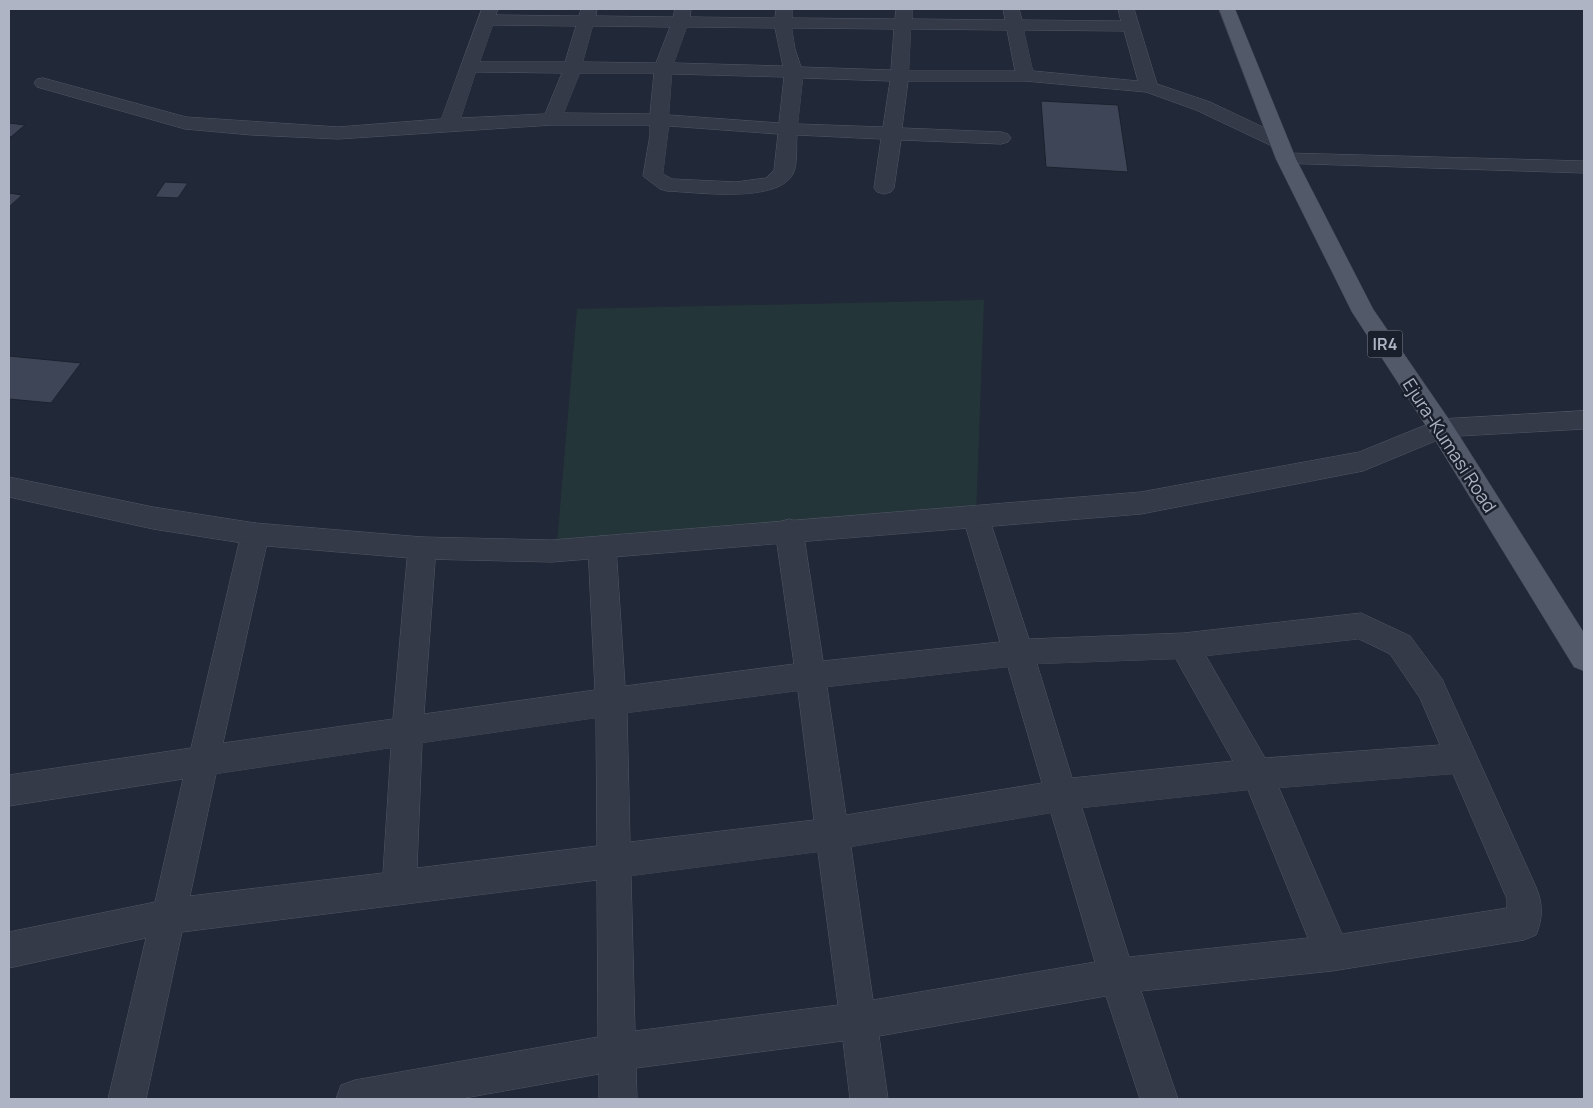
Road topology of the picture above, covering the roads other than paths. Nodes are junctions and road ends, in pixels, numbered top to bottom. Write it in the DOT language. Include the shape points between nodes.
graph roads {
  1 [pos="1126,9"];
  2 [pos="1227,9"];
  3 [pos="488,14"];
  4 [pos="589,14"];
  5 [pos="681,16"];
  6 [pos="783,16"];
  7 [pos="1012,16"];
  8 [pos="903,17"];
  9 [pos="1131,26"];
  10 [pos="469,67"];
  11 [pos="573,68"];
  12 [pos="663,68"];
  13 [pos="794,72"];
  14 [pos="900,76"];
  15 [pos="1025,76"];
  16 [pos="43,83"];
  17 [pos="1149,87"];
  18 [pos="552,119"];
  19 [pos="659,120"];
  20 [pos="449,124"];
  21 [pos="788,129"];
  22 [pos="892,133"];
  23 [pos="1001,138"];
  24 [pos="1283,150"];
  25 [pos="1584,167"];
  26 [pos="884,188"];
  27 [pos="1584,420"];
  28 [pos="1441,428"];
  29 [pos="9,487"];
  30 [pos="976,518"];
  31 [pos="789,530"];
  32 [pos="255,534"];
  33 [pos="422,548"];
  34 [pos="602,548"];
  35 [pos="1184,646"];
  36 [pos="1020,653"];
  37 [pos="1584,658"];
  38 [pos="812,677"];
  39 [pos="611,702"];
  40 [pos="407,733"];
  41 [pos="1462,758"];
  42 [pos="203,762"];
  43 [pos="1257,774"];
  44 [pos="9,790"];
  45 [pos="1062,795"];
  46 [pos="832,834"];
  47 [pos="613,863"];
  48 [pos="399,888"];
  49 [pos="169,916"];
  50 [pos="9,950"];
  51 [pos="1332,953"];
  52 [pos="1116,976"];
  53 [pos="857,1021"];
  54 [pos="618,1052"];
  55 [pos="127,1099"];
  56 [pos="355,1099"];
  57 [pos="618,1099"];
  58 [pos="869,1099"];
  59 [pos="1159,1099"];
  1 -- 9 [label="street"];
  2 -- 24 [label="main road, Ejura-Kumasi Road / IR4"];
  3 -- 4 [label="street"];
  3 -- 10 [label="street"];
  4 -- 5 [label="street"];
  4 -- 11 [label="street"];
  5 -- 6 [label="street"];
  5 -- 12 [label="street"];
  6 -- 8 [label="street"];
  6 -- 13 [label="street" via="789,60"];
  7 -- 8 [label="street"];
  7 -- 9 [label="street"];
  7 -- 15 [label="street"];
  8 -- 14 [label="street"];
  9 -- 17 [label="street"];
  10 -- 11 [label="street"];
  10 -- 20 [label="street"];
  11 -- 12 [label="street"];
  11 -- 18 [label="street"];
  12 -- 13 [label="street"];
  12 -- 19 [label="street"];
  13 -- 14 [label="street"];
  13 -- 21 [label="street"];
  14 -- 15 [label="street"];
  14 -- 22 [label="street"];
  15 -- 17 [label="street"];
  16 -- 20 [label="street" via="110,104 194,124 338,134"];
  17 -- 24 [label="street" via="1203,106"];
  18 -- 19 [label="street"];
  18 -- 20 [label="street"];
  19 -- 21 [label="street"];
  19 -- 21 [label="street" via="660,135 653,176 667,185 736,188 772,183 784,172"];
  21 -- 22 [label="street"];
  22 -- 23 [label="street"];
  22 -- 26 [label="street"];
  24 -- 25 [label="street"];
  24 -- 28 [label="main road, Ejura-Kumasi Road / IR4" via="1363,312"];
  27 -- 28 [label="street"];
  28 -- 30 [label="street" via="1363,461 1141,503"];
  28 -- 37 [label="main road, Ejura-Kumasi Road / IR4"];
  29 -- 32 [label="street" via="153,518"];
  30 -- 31 [label="street"];
  30 -- 36 [label="street"];
  31 -- 34 [label="street"];
  31 -- 38 [label="street"];
  32 -- 33 [label="street"];
  32 -- 42 [label="street"];
  33 -- 34 [label="street" via="552,551"];
  33 -- 40 [label="street"];
  34 -- 39 [label="street"];
  35 -- 36 [label="street"];
  35 -- 41 [label="street" via="1360,626 1400,645 1431,688"];
  35 -- 43 [label="street"];
  36 -- 38 [label="street"];
  36 -- 45 [label="street"];
  38 -- 39 [label="street"];
  38 -- 46 [label="street"];
  39 -- 40 [label="street"];
  39 -- 47 [label="street"];
  40 -- 42 [label="street"];
  40 -- 48 [label="street"];
  41 -- 43 [label="street"];
  41 -- 51 [label="street" via="1524,899 1524,923"];
  42 -- 44 [label="street"];
  42 -- 49 [label="street"];
  43 -- 45 [label="street"];
  43 -- 51 [label="street"];
  45 -- 46 [label="street"];
  45 -- 52 [label="street"];
  46 -- 47 [label="street"];
  46 -- 53 [label="street"];
  47 -- 48 [label="street"];
  47 -- 54 [label="street"];
  48 -- 49 [label="street"];
  49 -- 50 [label="street"];
  49 -- 55 [label="street"];
  51 -- 52 [label="street"];
  52 -- 53 [label="street"];
  52 -- 59 [label="street"];
  53 -- 54 [label="street"];
  53 -- 58 [label="street"];
  54 -- 56 [label="street"];
  54 -- 57 [label="street"];
}
